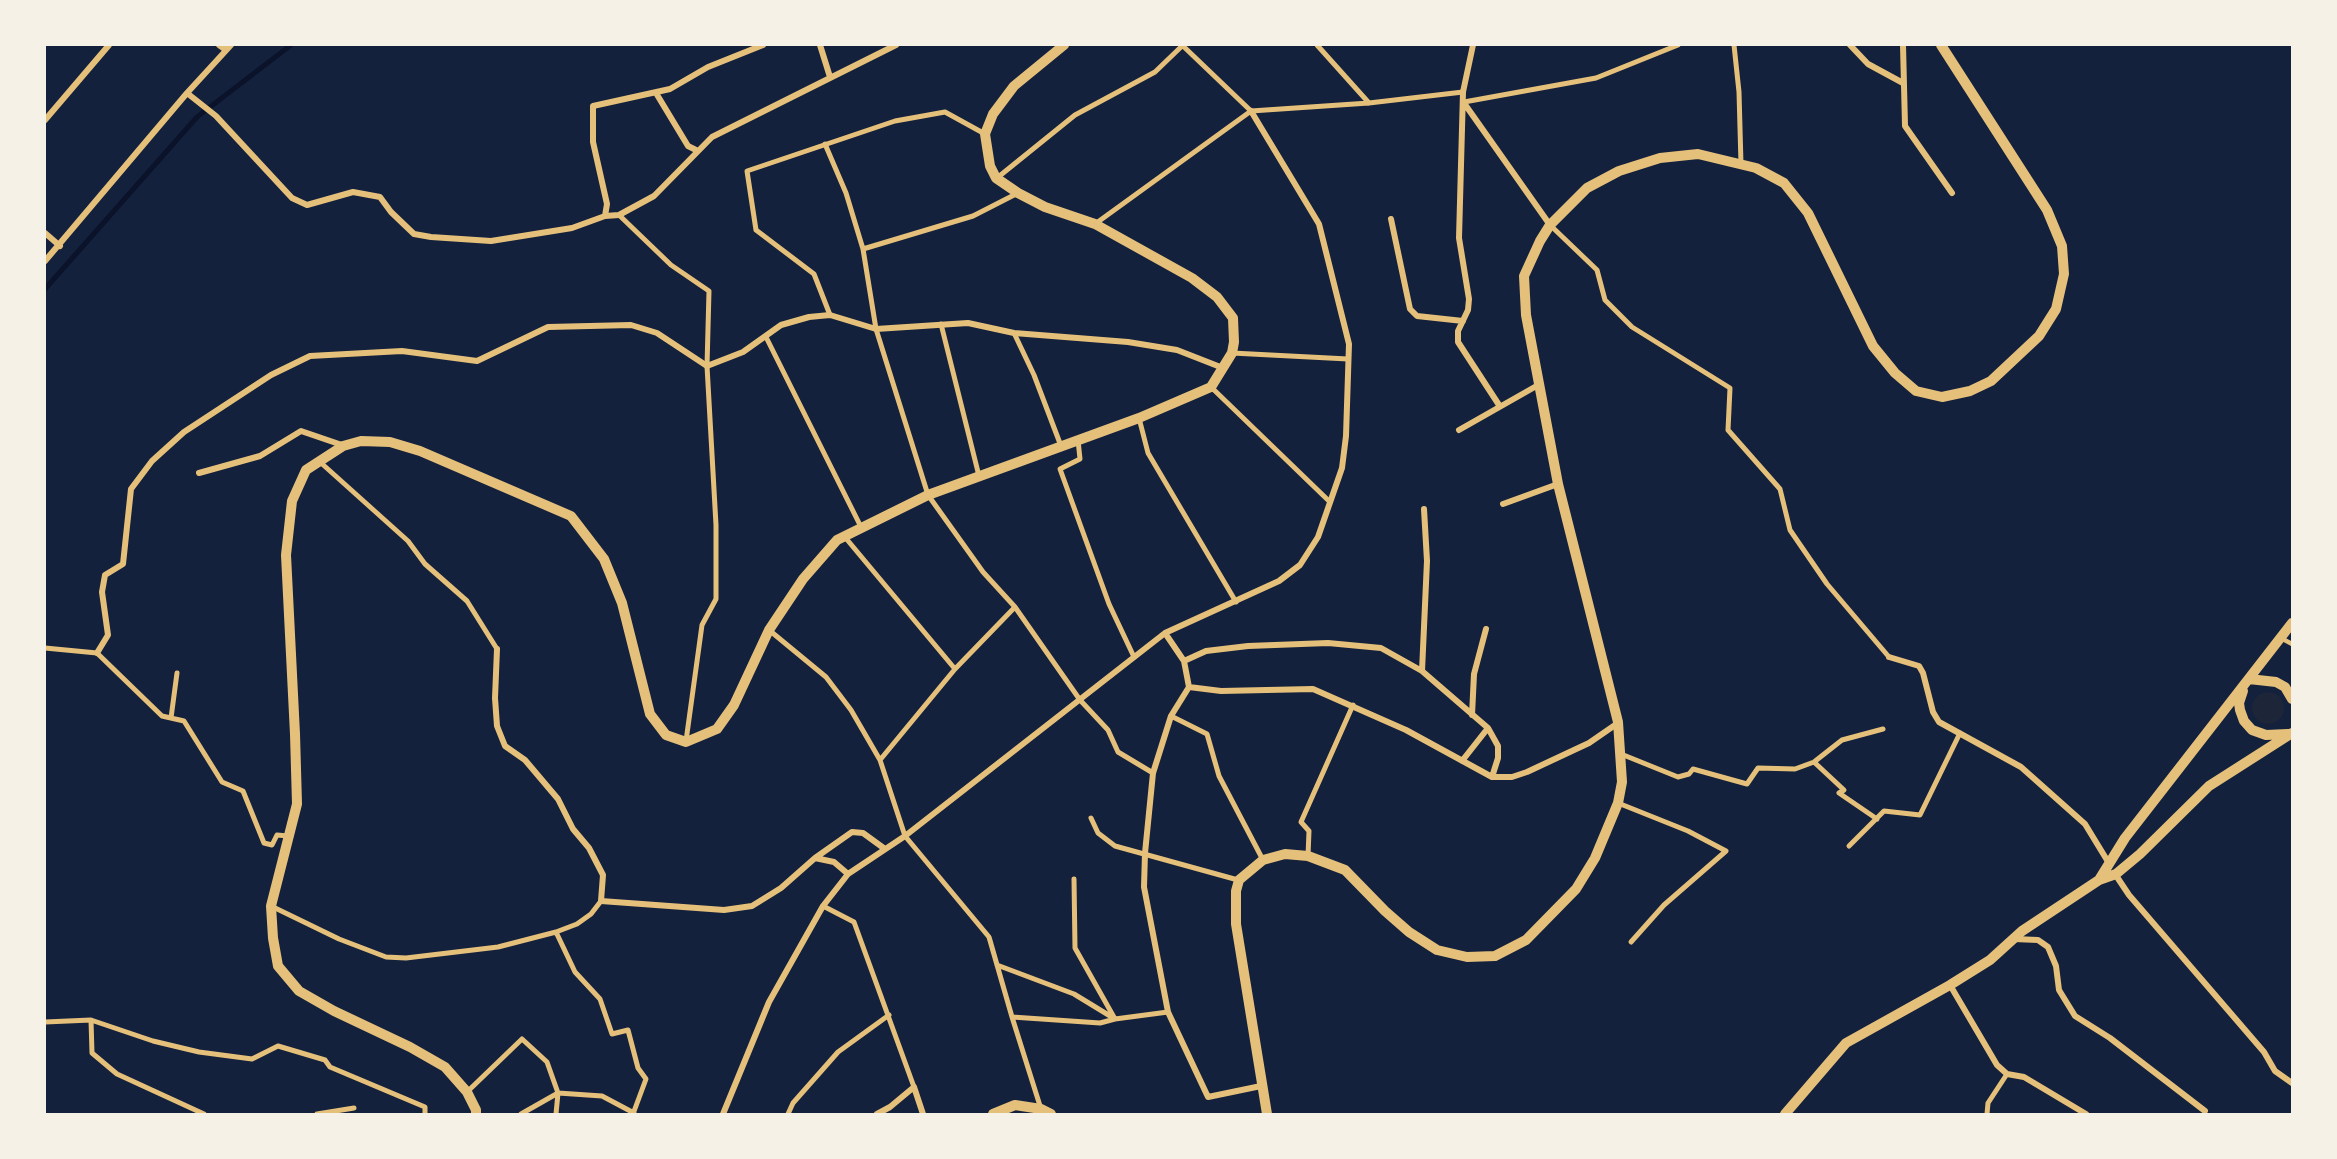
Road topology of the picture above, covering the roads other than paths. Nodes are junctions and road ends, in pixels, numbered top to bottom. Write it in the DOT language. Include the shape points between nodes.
graph roads {
  1 [pos="109,45"];
  2 [pos="219,45"];
  3 [pos="763,45"];
  4 [pos="820,45"];
  5 [pos="896,45"];
  6 [pos="1064,45"];
  7 [pos="1182,45"];
  8 [pos="1317,45"];
  9 [pos="1678,45"];
  10 [pos="1734,45"];
  11 [pos="1850,45"];
  12 [pos="1903,45"];
  13 [pos="1941,45"];
  14 [pos="1474,46"];
  15 [pos="229,47"];
  16 [pos="830,77"];
  17 [pos="1903,82"];
  18 [pos="1463,92"];
  19 [pos="656,93"];
  20 [pos="190,95"];
  21 [pos="1464,102"];
  22 [pos="1369,104"];
  23 [pos="1251,111"];
  24 [pos="45,120"];
  25 [pos="985,134"];
  26 [pos="825,144"];
  27 [pos="698,151"];
  28 [pos="1741,164"];
  29 [pos="996,178"];
  30 [pos="1018,193"];
  31 [pos="1952,193"];
  32 [pos="619,215"];
  33 [pos="605,216"];
  34 [pos="1391,219"];
  35 [pos="1095,224"];
  36 [pos="1550,225"];
  37 [pos="45,233"];
  38 [pos="60,246"];
  39 [pos="863,249"];
  40 [pos="45,261"];
  41 [pos="830,315"];
  42 [pos="1463,321"];
  43 [pos="941,324"];
  44 [pos="876,329"];
  45 [pos="1014,333"];
  46 [pos="766,337"];
  47 [pos="1232,353"];
  48 [pos="1348,359"];
  49 [pos="707,366"];
  50 [pos="1223,368"];
  51 [pos="1540,384"];
  52 [pos="1210,387"];
  53 [pos="1500,405"];
  54 [pos="1139,418"];
  55 [pos="1459,430"];
  56 [pos="1078,440"];
  57 [pos="343,446"];
  58 [pos="1061,446"];
  59 [pos="319,461"];
  60 [pos="200,473"];
  61 [pos="979,476"];
  62 [pos="1558,484"];
  63 [pos="928,495"];
  64 [pos="1329,502"];
  65 [pos="1503,504"];
  66 [pos="1424,509"];
  67 [pos="861,527"];
  68 [pos="844,536"];
  69 [pos="1236,602"];
  70 [pos="1015,607"];
  71 [pos="2292,623"];
  72 [pos="769,630"];
  73 [pos="1486,630"];
  74 [pos="1165,633"];
  75 [pos="2281,638"];
  76 [pos="2292,644"];
  77 [pos="45,648"];
  78 [pos="497,649"];
  79 [pos="97,653"];
  80 [pos="1134,657"];
  81 [pos="1889,657"];
  82 [pos="1184,661"];
  83 [pos="955,669"];
  84 [pos="1422,671"];
  85 [pos="177,673"];
  86 [pos="2247,682"];
  87 [pos="1189,687"];
  88 [pos="2292,699"];
  89 [pos="1080,700"];
  90 [pos="1353,705"];
  91 [pos="1472,715"];
  92 [pos="1171,716"];
  93 [pos="171,718"];
  94 [pos="1618,723"];
  95 [pos="1488,728"];
  96 [pos="1883,729"];
  97 [pos="1960,733"];
  98 [pos="2291,733"];
  99 [pos="686,742"];
  100 [pos="1621,754"];
  101 [pos="880,760"];
  102 [pos="1462,761"];
  103 [pos="1814,762"];
  104 [pos="1153,773"];
  105 [pos="1492,777"];
  106 [pos="1618,803"];
  107 [pos="1090,818"];
  108 [pos="1876,819"];
  109 [pos="905,836"];
  110 [pos="290,837"];
  111 [pos="1849,846"];
  112 [pos="885,849"];
  113 [pos="1144,853"];
  114 [pos="1308,856"];
  115 [pos="815,858"];
  116 [pos="1263,860"];
  117 [pos="2108,862"];
  118 [pos="848,874"];
  119 [pos="2116,874"];
  120 [pos="1074,879"];
  121 [pos="1239,880"];
  122 [pos="2098,880"];
  123 [pos="601,902"];
  124 [pos="271,906"];
  125 [pos="823,906"];
  126 [pos="556,932"];
  127 [pos="2013,939"];
  128 [pos="1631,942"];
  129 [pos="997,965"];
  130 [pos="1950,986"];
  131 [pos="1168,1012"];
  132 [pos="889,1015"];
  133 [pos="1012,1017"];
  134 [pos="1115,1019"];
  135 [pos="91,1020"];
  136 [pos="45,1022"];
  137 [pos="2007,1074"];
  138 [pos="2292,1083"];
  139 [pos="1261,1086"];
  140 [pos="914,1088"];
  141 [pos="467,1092"];
  142 [pos="558,1093"];
  143 [pos="354,1108"];
  144 [pos="1046,1111"];
  145 [pos="2205,1111"];
  146 [pos="478,1113"];
  147 [pos="634,1113"];
  148 [pos="722,1113"];
  149 [pos="204,1114"];
  150 [pos="317,1114"];
  151 [pos="425,1114"];
  152 [pos="521,1114"];
  153 [pos="556,1114"];
  154 [pos="788,1114"];
  155 [pos="878,1114"];
  156 [pos="923,1114"];
  157 [pos="993,1114"];
  158 [pos="1267,1114"];
  159 [pos="1785,1114"];
  160 [pos="1987,1114"];
  161 [pos="2086,1114"];
  1 -- 24 [label="street"];
  2 -- 15 [label="street"];
  3 -- 19 [label="street"];
  4 -- 16 [label="street"];
  5 -- 16 [label="street"];
  6 -- 25 [label="street" via="1014,87 993,114"];
  7 -- 23 [label="street"];
  7 -- 29 [label="street" via="1155,72 1075,115"];
  8 -- 22 [label="street"];
  9 -- 21 [label="street" via="1596,78"];
  10 -- 28 [label="street"];
  11 -- 17 [label="street" via="1868,64"];
  12 -- 17 [label="street"];
  13 -- 28 [label="street" via="2047,210 2062,246 2064,274 2056,309 2039,336 1991,381 1970,392 1942,397 1916,391 1894,373 1873,346 1808,213 1784,183"];
  14 -- 18 [label="street"];
  15 -- 20 [label="street"];
  16 -- 27 [label="street" via="712,137"];
  17 -- 31 [label="street" via="1905,126"];
  18 -- 21 [label="street"];
  18 -- 22 [label="street"];
  19 -- 27 [label="street" via="688,146"];
  19 -- 33 [label="street" via="593,106 593,142 607,204"];
  20 -- 33 [label="street" via="216,116 292,198 306,204 353,192 380,197 414,234 491,240 572,228"];
  20 -- 38 [label="street"];
  21 -- 36 [label="street"];
  21 -- 42 [label="street" via="1459,238 1469,299"];
  22 -- 23 [label="street"];
  23 -- 35 [label="street"];
  23 -- 48 [label="street" via="1318,224 1349,345"];
  25 -- 26 [label="street" via="945,112 895,121"];
  25 -- 29 [label="street"];
  26 -- 39 [label="street" via="846,193"];
  26 -- 41 [label="street" via="747,171 756,230 814,274"];
  27 -- 32 [label="street" via="654,196"];
  28 -- 36 [label="street" via="1698,154 1660,158 1619,171 1587,188"];
  29 -- 30 [label="street"];
  30 -- 35 [label="street"];
  30 -- 39 [label="street" via="973,216"];
  32 -- 33 [label="street"];
  32 -- 49 [label="street" via="671,265 709,291"];
  34 -- 42 [label="street" via="1410,309 1417,316"];
  35 -- 47 [label="street" via="1192,278 1217,297 1233,318"];
  36 -- 51 [label="street" via="1524,276 1526,315"];
  36 -- 81 [label="street" via="1597,270 1605,300 1632,327 1730,388 1728,430 1779,489 1790,530 1827,584"];
  37 -- 38 [label="street"];
  38 -- 40 [label="street"];
  39 -- 44 [label="street"];
  41 -- 44 [label="street"];
  41 -- 46 [label="street" via="781,325"];
  42 -- 53 [label="street" via="1458,342"];
  43 -- 44 [label="street"];
  43 -- 45 [label="street" via="968,323"];
  43 -- 61 [label="street"];
  44 -- 63 [label="street"];
  45 -- 50 [label="street" via="1177,350"];
  45 -- 58 [label="street"];
  46 -- 49 [label="street" via="743,352"];
  46 -- 67 [label="street"];
  47 -- 48 [label="street"];
  47 -- 50 [label="street"];
  48 -- 64 [label="street" via="1342,468"];
  49 -- 79 [label="street" via="657,333 631,325 548,327 477,361 402,351 310,356 263,380 184,432 152,461 131,489 123,564 105,575 102,592 108,635"];
  49 -- 99 [label="street" via="716,599 702,625"];
  50 -- 52 [label="street"];
  51 -- 53 [label="street"];
  51 -- 62 [label="street"];
  52 -- 54 [label="street"];
  52 -- 64 [label="street"];
  53 -- 55 [label="street"];
  54 -- 56 [label="street"];
  54 -- 69 [label="street" via="1148,453"];
  56 -- 58 [label="street"];
  56 -- 80 [label="street" via="1080,459 1060,469 1109,604"];
  57 -- 59 [label="street"];
  57 -- 60 [label="street" via="301,431 260,456"];
  57 -- 99 [label="street" via="361,441 390,442 420,451 571,516 604,559 622,603 650,714 666,735"];
  58 -- 61 [label="street"];
  59 -- 78 [label="street" via="467,601"];
  59 -- 110 [label="street" via="306,470 292,501 286,555 297,804"];
  61 -- 63 [label="street"];
  62 -- 65 [label="street"];
  62 -- 94 [label="street"];
  63 -- 67 [label="street"];
  63 -- 70 [label="street" via="982,572"];
  64 -- 69 [label="street" via="1318,537 1300,565 1279,581"];
  66 -- 84 [label="street" via="1427,561"];
  67 -- 68 [label="street"];
  68 -- 72 [label="street" via="803,579"];
  68 -- 83 [label="street"];
  69 -- 74 [label="street"];
  70 -- 83 [label="street"];
  70 -- 89 [label="street"];
  71 -- 75 [label="street"];
  72 -- 99 [label="street" via="734,705 717,729"];
  72 -- 101 [label="street" via="826,677"];
  73 -- 91 [label="street" via="1474,674"];
  74 -- 80 [label="street"];
  74 -- 82 [label="street"];
  75 -- 76 [label="lane"];
  75 -- 86 [label="street"];
  77 -- 79 [label="street"];
  78 -- 123 [label="street" via="497,726 505,746 525,760 558,799 573,829 589,848 603,875"];
  79 -- 93 [label="street" via="162,716"];
  80 -- 89 [label="street"];
  81 -- 97 [label="street" via="1919,666 1939,722"];
  82 -- 84 [label="street" via="1206,651 1328,643 1381,648"];
  82 -- 87 [label="street"];
  83 -- 101 [label="street"];
  84 -- 91 [label="street"];
  85 -- 93 [label="street"];
  86 -- 88 [label="street" via="2276,682"];
  86 -- 98 [label="street" via="2239,703 2244,721 2252,730 2266,735"];
  86 -- 117 [label="street"];
  87 -- 90 [label="street" via="1221,691 1313,689"];
  87 -- 92 [label="street"];
  89 -- 104 [label="street" via="1108,730 1118,752"];
  89 -- 109 [label="street"];
  90 -- 102 [label="street"];
  90 -- 114 [label="street" via="1301,822 1308,831"];
  91 -- 95 [label="street"];
  92 -- 104 [label="street"];
  92 -- 116 [label="street" via="1208,734 1219,776"];
  93 -- 110 [label="street" via="184,722 222,782 243,791 264,843 272,845 282,834"];
  94 -- 100 [label="street"];
  94 -- 105 [label="street" via="1589,743 1527,772"];
  95 -- 102 [label="street"];
  95 -- 105 [label="street" via="1498,746"];
  96 -- 103 [label="street" via="1842,740"];
  97 -- 108 [label="street" via="1920,815 1884,811"];
  97 -- 117 [label="street" via="2021,767 2085,824"];
  98 -- 119 [label="street" via="2209,786"];
  100 -- 103 [label="street" via="1678,777 1693,769 1747,784 1758,768 1795,769"];
  100 -- 106 [label="street"];
  101 -- 109 [label="street"];
  102 -- 105 [label="street"];
  103 -- 108 [label="street" via="1844,790 1839,794"];
  104 -- 113 [label="street"];
  106 -- 114 [label="street" via="1595,858 1576,889 1526,940 1495,956 1467,957 1437,950 1409,932 1345,870"];
  106 -- 128 [label="street" via="1726,851 1664,905"];
  107 -- 113 [label="street" via="1098,833 1115,846"];
  108 -- 111 [label="street"];
  109 -- 112 [label="street"];
  109 -- 129 [label="street" via="989,937"];
  110 -- 124 [label="street"];
  112 -- 115 [label="street" via="863,833 852,832"];
  112 -- 118 [label="street"];
  113 -- 121 [label="street"];
  113 -- 131 [label="street" via="1144,887"];
  114 -- 116 [label="street" via="1285,854"];
  115 -- 118 [label="street" via="834,862"];
  115 -- 123 [label="street" via="781,888 752,906 724,910"];
  116 -- 121 [label="street"];
  117 -- 119 [label="street"];
  117 -- 122 [label="street"];
  118 -- 125 [label="street"];
  119 -- 122 [label="street"];
  119 -- 138 [label="street" via="2129,895 2264,1052 2275,1071"];
  120 -- 134 [label="street" via="1075,948"];
  121 -- 139 [label="street" via="1236,924"];
  122 -- 127 [label="street"];
  123 -- 126 [label="street" via="577,924"];
  124 -- 126 [label="street" via="386,957 498,947"];
  124 -- 141 [label="street" via="278,966 298,991 410,1047 445,1068"];
  125 -- 132 [label="street" via="854,922"];
  125 -- 148 [label="street" via="769,1002"];
  126 -- 147 [label="street" via="575,972 600,999 612,1034 628,1030 638,1068 646,1079"];
  127 -- 130 [label="street" via="1990,960"];
  127 -- 145 [label="street" via="2038,940 2048,947 2056,966 2059,990 2075,1016"];
  129 -- 133 [label="street"];
  129 -- 134 [label="street" via="1074,994"];
  130 -- 137 [label="street" via="1997,1065"];
  130 -- 159 [label="street" via="1846,1043"];
  131 -- 134 [label="street"];
  131 -- 139 [label="street" via="1208,1097"];
  132 -- 140 [label="street"];
  132 -- 154 [label="street" via="838,1052 793,1102"];
  133 -- 134 [label="street" via="1100,1023"];
  133 -- 144 [label="street"];
  135 -- 136 [label="street"];
  135 -- 149 [label="street" via="92,1053 117,1074"];
  135 -- 151 [label="street" via="199,1052 252,1059 278,1046 326,1060 330,1067 425,1107"];
  137 -- 160 [label="street" via="1988,1103"];
  137 -- 161 [label="street" via="2024,1077"];
  139 -- 158 [label="street"];
  140 -- 155 [label="street"];
  140 -- 156 [label="street"];
  141 -- 142 [label="street" via="522,1039 547,1062"];
  141 -- 146 [label="street"];
  142 -- 147 [label="street" via="602,1096"];
  142 -- 152 [label="street"];
  142 -- 153 [label="street"];
  143 -- 150 [label="street"];
  144 -- 157 [label="street" via="1015,1105"];
}
